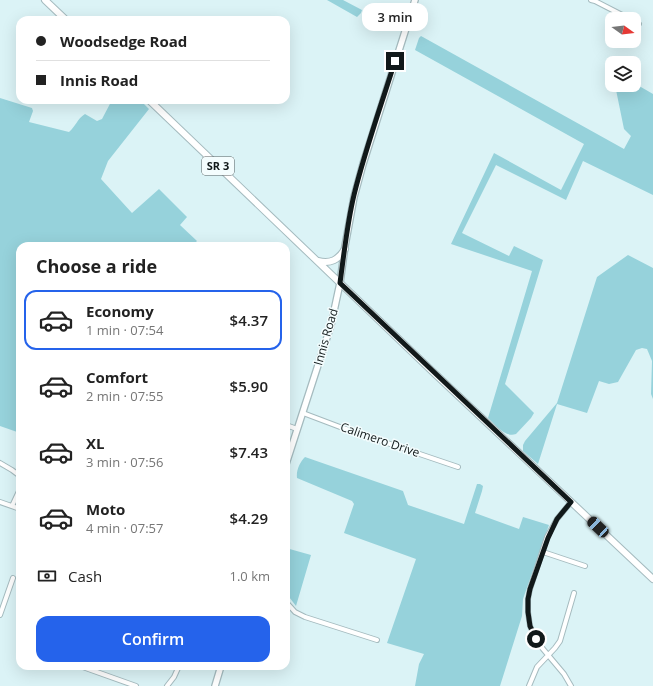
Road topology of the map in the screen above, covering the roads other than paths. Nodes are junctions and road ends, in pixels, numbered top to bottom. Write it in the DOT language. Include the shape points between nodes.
graph roads {
  1 [pos="45,0"];
  2 [pos="415,0"];
  3 [pos="591,0"];
  4 [pos="616,12"];
  5 [pos="62,16"];
  6 [pos="153,104"];
  7 [pos="345,248"];
  8 [pos="317,261"];
  9 [pos="340,283"];
  10 [pos="303,413"];
  11 [pos="290,426"];
  12 [pos="298,429"];
  13 [pos="290,452"];
  14 [pos="0,463"];
  15 [pos="458,467"];
  16 [pos="16,473"];
  17 [pos="16,498"];
  18 [pos="0,502"];
  19 [pos="571,502"];
  20 [pos="12,506"];
  21 [pos="16,508"];
  22 [pos="543,552"];
  23 [pos="585,566"];
  24 [pos="13,578"];
  25 [pos="653,579"];
  26 [pos="574,593"];
  27 [pos="290,606"];
  28 [pos="0,615"];
  29 [pos="377,640"];
  30 [pos="548,655"];
  31 [pos="91,670"];
  32 [pos="177,670"];
  33 [pos="219,670"];
  34 [pos="136,686"];
  35 [pos="167,686"];
  36 [pos="214,686"];
  37 [pos="529,686"];
  38 [pos="571,686"];
  1 -- 5 [label="main road"];
  2 -- 7 [label="main road, Innis Road" via="362,164"];
  3 -- 4 [label="street"];
  6 -- 8 [label="main road, SR 3"];
  7 -- 8 [label="main road" via="336,259 329,262"];
  7 -- 9 [label="main road, Innis Road"];
  8 -- 9 [label="main road, SR 3"];
  9 -- 10 [label="main road, Innis Road" via="331,326"];
  9 -- 19 [label="main road, SR 3"];
  10 -- 12 [label="main road, Innis Road"];
  10 -- 15 [label="street, Calimero Drive"];
  11 -- 12 [label="street"];
  12 -- 13 [label="main road, Innis Road"];
  14 -- 16 [label="street"];
  17 -- 20 [label="street"];
  18 -- 20 [label="street"];
  19 -- 22 [label="street" via="557,519"];
  19 -- 25 [label="main road, SR 3"];
  20 -- 21 [label="street"];
  22 -- 23 [label="street"];
  22 -- 30 [label="street" via="530,589 528,612 530,626 536,639"];
  24 -- 28 [label="street"];
  26 -- 30 [label="street" via="560,641"];
  27 -- 29 [label="street" via="305,617"];
  30 -- 37 [label="street" via="537,667"];
  30 -- 38 [label="street"];
  31 -- 34 [label="street"];
  32 -- 35 [label="street"];
  33 -- 36 [label="main road"];
}
